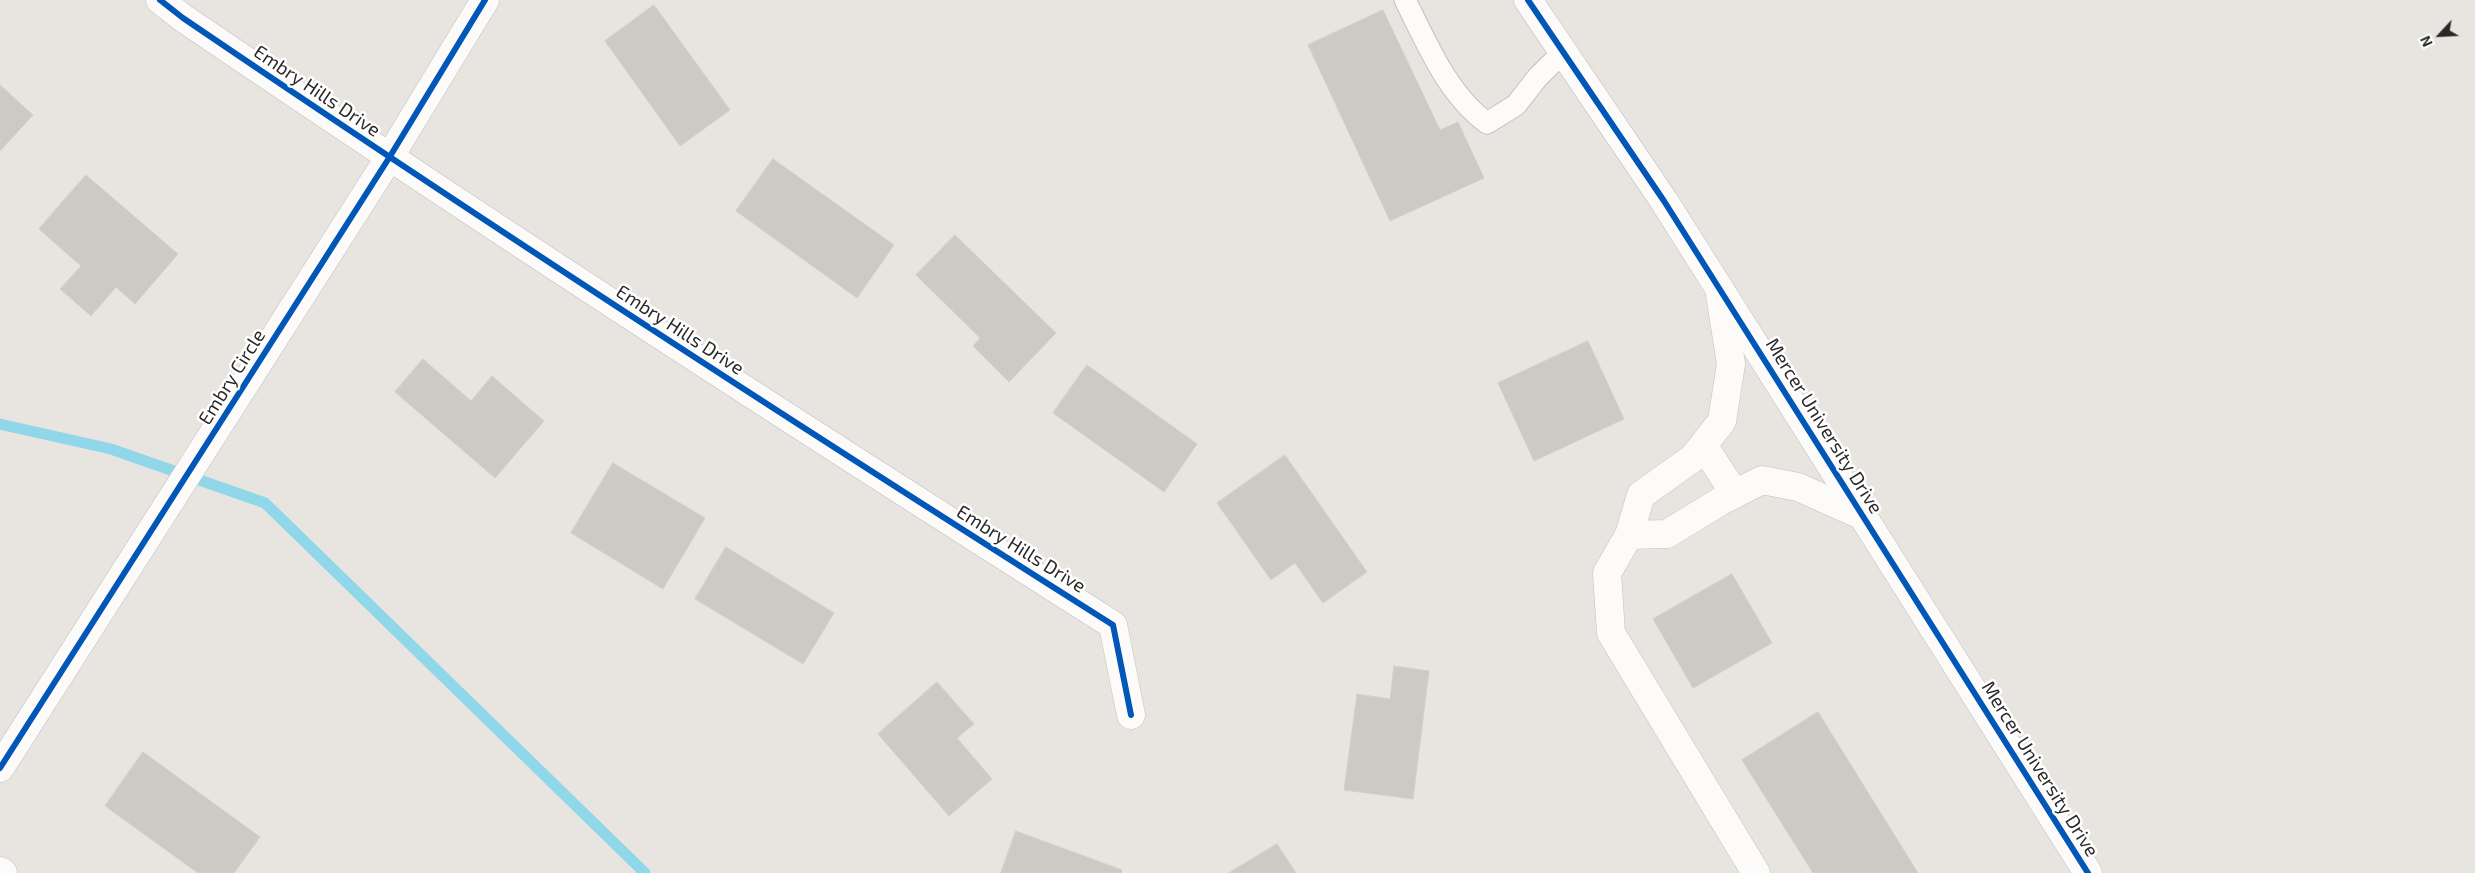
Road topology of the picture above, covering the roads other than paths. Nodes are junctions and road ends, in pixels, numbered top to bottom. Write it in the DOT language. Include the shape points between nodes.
graph roads {
  1 [pos="160,0"];
  2 [pos="485,0"];
  3 [pos="1405,0"];
  4 [pos="1528,0"];
  5 [pos="1564,51"];
  6 [pos="389,158"];
  7 [pos="1719,288"];
  8 [pos="1703,445"];
  9 [pos="1735,494"];
  10 [pos="1863,516"];
  11 [pos="1630,535"];
  12 [pos="1132,715"];
  13 [pos="0,768"];
  14 [pos="1756,873"];
  15 [pos="2088,873"];
  1 -- 6 [label="street, Embry Hills Drive"];
  2 -- 6 [label="street, Embry Circle"];
  3 -- 5 [label="lane" via="1440,68 1469,110 1487,123 1516,104"];
  4 -- 5 [label="street, Mercer University Drive"];
  5 -- 7 [label="street, Mercer University Drive"];
  6 -- 12 [label="street, Embry Hills Drive" via="811,434 1113,625"];
  6 -- 13 [label="street, Embry Circle"];
  7 -- 8 [label="street" via="1731,364 1722,421"];
  7 -- 10 [label="street, Mercer University Drive"];
  8 -- 9 [label="street"];
  8 -- 11 [label="street" via="1693,458 1642,495"];
  9 -- 10 [label="street" via="1762,480 1798,487"];
  9 -- 11 [label="street" via="1667,534"];
  10 -- 15 [label="street, Mercer University Drive"];
  11 -- 14 [label="street" via="1607,573 1611,633"];
}
